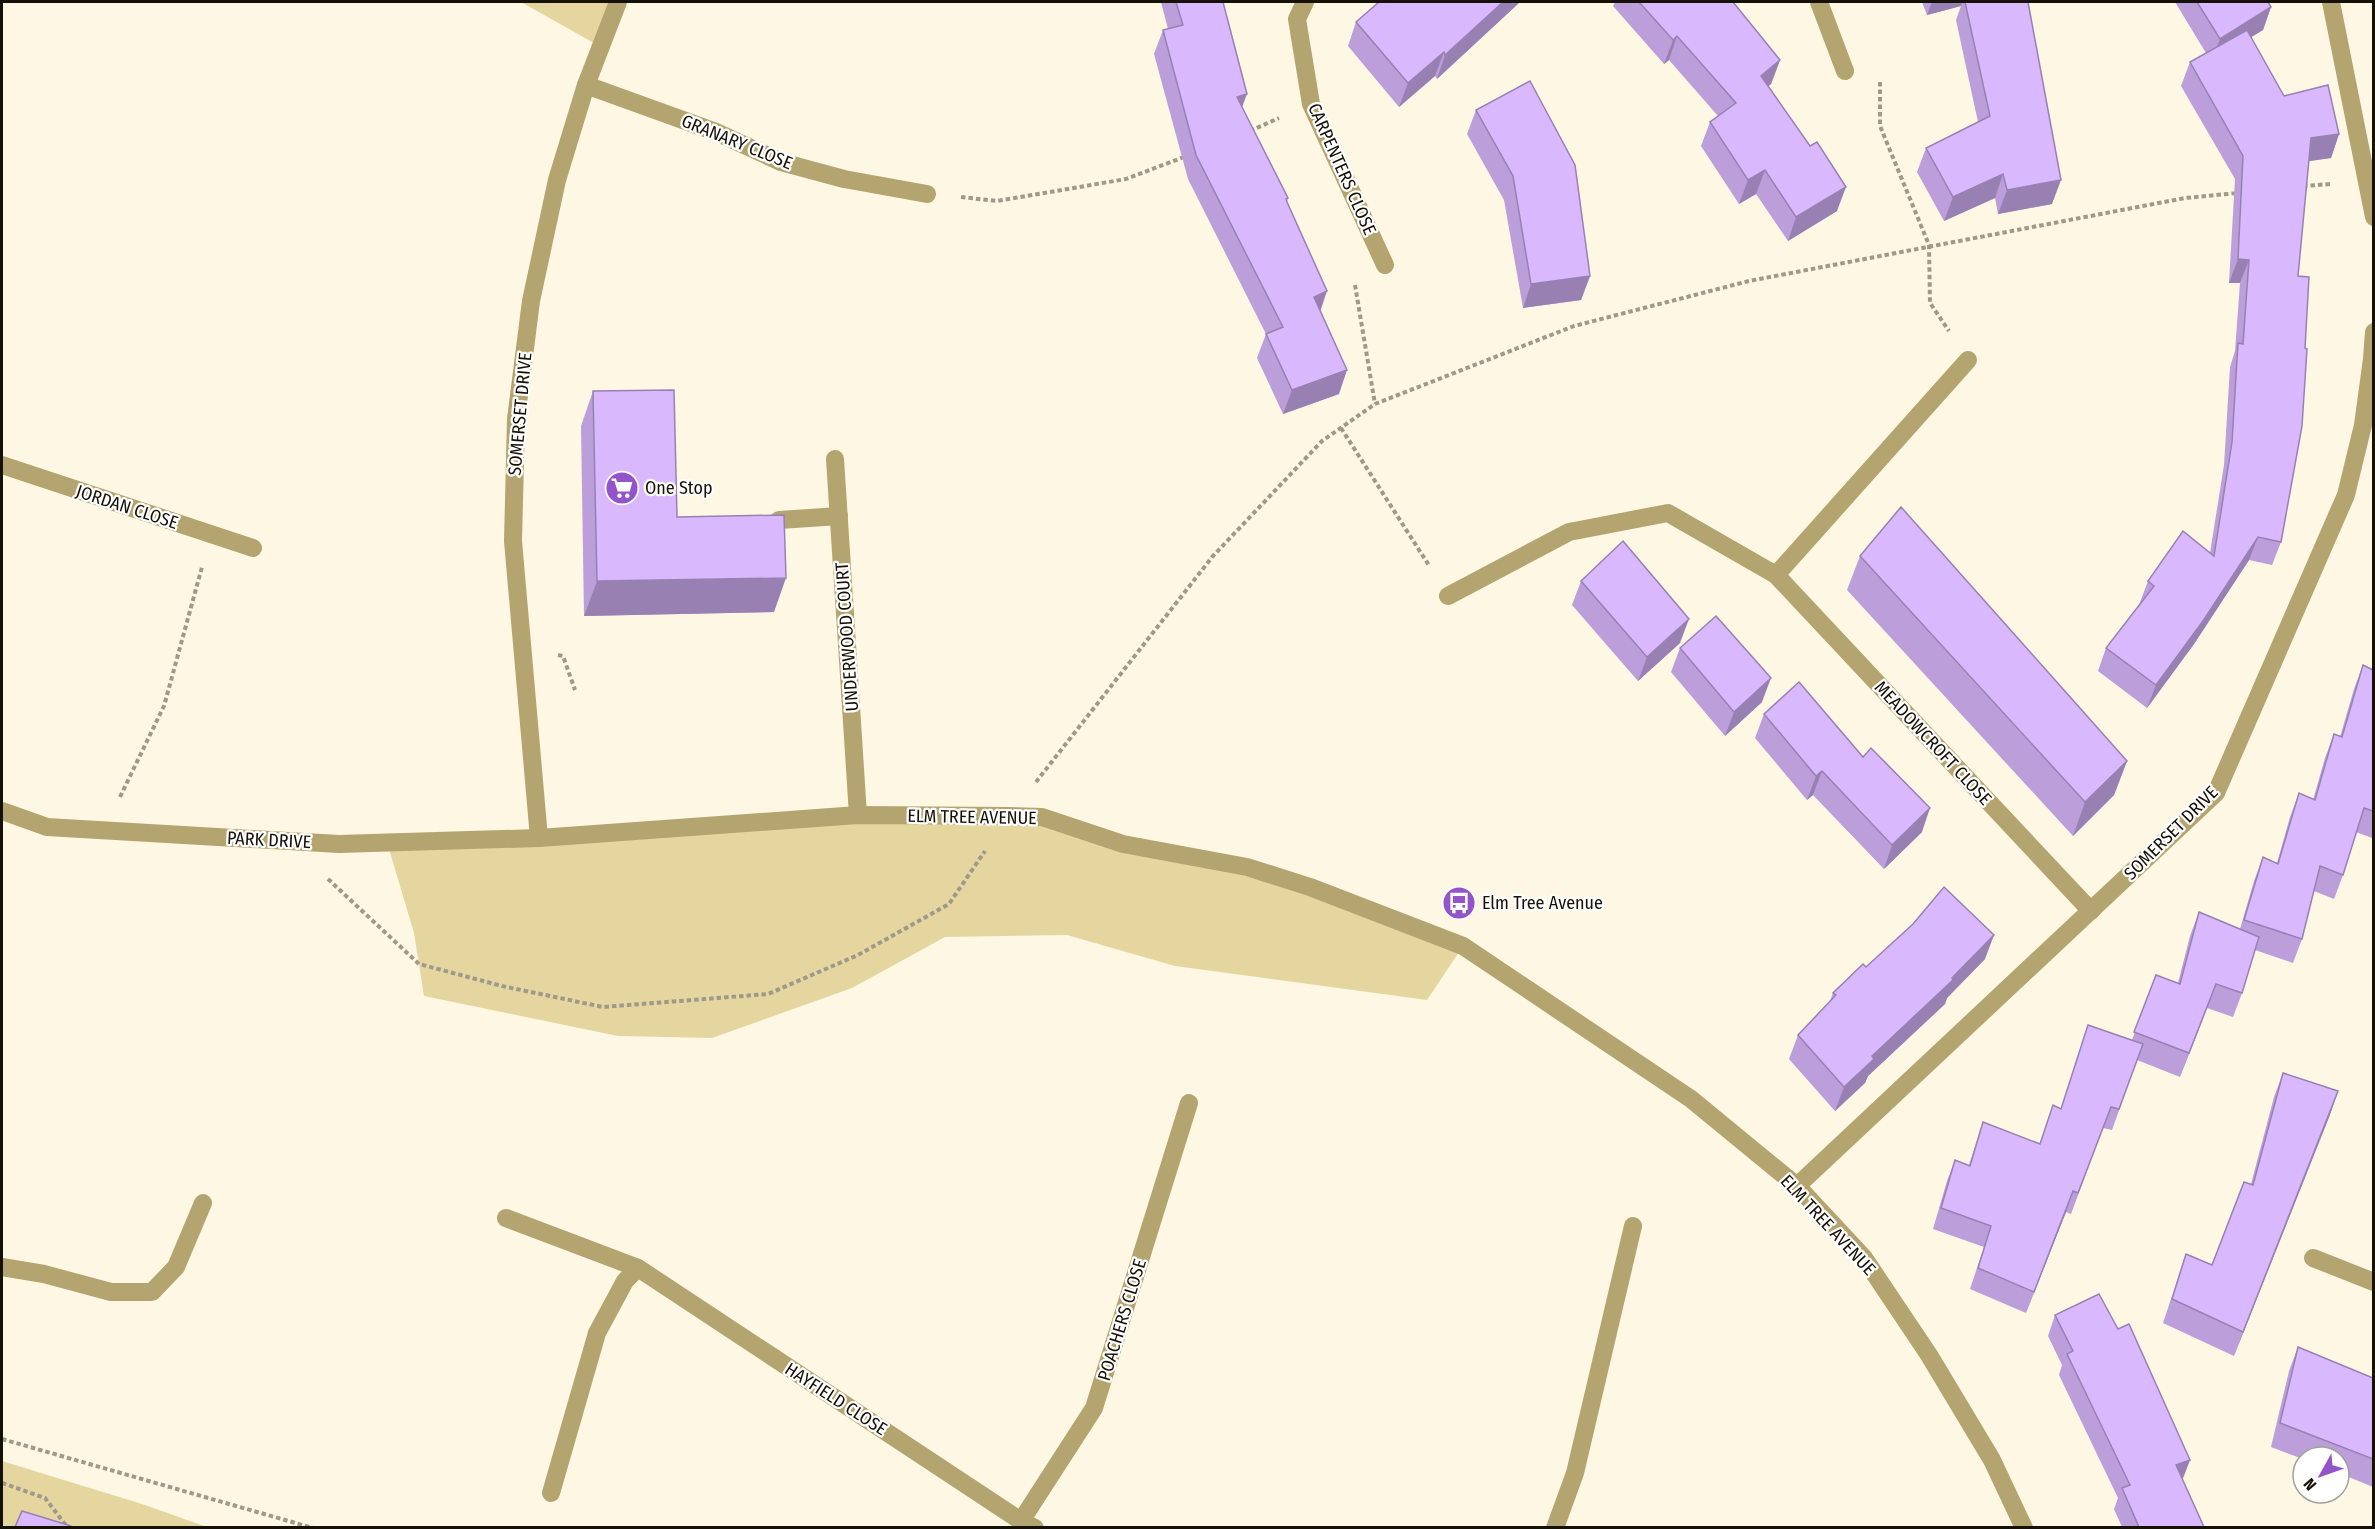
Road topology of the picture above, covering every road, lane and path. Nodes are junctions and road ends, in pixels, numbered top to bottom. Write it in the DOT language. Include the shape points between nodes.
graph roads {
  1 [pos="618,2"];
  2 [pos="1305,2"];
  3 [pos="1819,2"];
  4 [pos="2331,2"];
  5 [pos="1845,71"];
  6 [pos="586,85"];
  7 [pos="1311,104"];
  8 [pos="1248,132"];
  9 [pos="1193,153"];
  10 [pos="2368,180"];
  11 [pos="2299,187"];
  12 [pos="2242,192"];
  13 [pos="927,194"];
  14 [pos="2373,217"];
  15 [pos="1929,245"];
  16 [pos="1385,264"];
  17 [pos="2373,332"];
  18 [pos="1968,360"];
  19 [pos="1375,404"];
  20 [pos="2368,426"];
  21 [pos="1341,428"];
  22 [pos="835,459"];
  23 [pos="2,465"];
  24 [pos="839,516"];
  25 [pos="779,520"];
  26 [pos="212,534"];
  27 [pos="253,548"];
  28 [pos="1776,575"];
  29 [pos="1448,596"];
  30 [pos="2,811"];
  31 [pos="858,815"];
  32 [pos="1010,816"];
  33 [pos="104,830"];
  34 [pos="539,838"];
  35 [pos="288,841"];
  36 [pos="2091,911"];
  37 [pos="1188,1103"];
  38 [pos="1797,1186"];
  39 [pos="203,1203"];
  40 [pos="506,1218"];
  41 [pos="1633,1227"];
  42 [pos="2313,1258"];
  43 [pos="2,1267"];
  44 [pos="638,1268"];
  45 [pos="2373,1282"];
  46 [pos="2,1439"];
  47 [pos="2,1483"];
  48 [pos="551,1493"];
  49 [pos="1028,1524"];
  50 [pos="68,1527"];
  51 [pos="313,1527"];
  52 [pos="1555,1527"];
  53 [pos="2024,1527"];
  1 -- 6 [label="street, SOMERSET DRIVE"];
  2 -- 7 [label="street, CARPENTERS CLOSE" via="1297,19"];
  3 -- 5 [label="street"];
  4 -- 10 [label="street"];
  5 -- 15 [label="path" via="1880,63 1880,126"];
  6 -- 13 [label="street, GRANARY CLOSE" via="716,132 782,162 844,179"];
  6 -- 34 [label="street, SOMERSET DRIVE" via="557,180 531,301 516,419 513,541"];
  7 -- 8 [label="path"];
  7 -- 16 [label="street, CARPENTERS CLOSE"];
  9 -- 13 [label="path" via="1126,179 997,201"];
  10 -- 11 [label="path"];
  10 -- 14 [label="street"];
  12 -- 15 [label="path" via="2185,198"];
  15 -- 18 [label="path" via="1930,303"];
  15 -- 19 [label="path" via="1749,280 1574,326"];
  16 -- 19 [label="path" via="1355,286"];
  17 -- 20 [label="street, SOMERSET DRIVE"];
  18 -- 28 [label="street"];
  19 -- 21 [label="path"];
  20 -- 36 [label="street, SOMERSET DRIVE" via="2346,495 2216,793"];
  21 -- 29 [label="path"];
  21 -- 32 [label="path" via="1322,441 1213,556"];
  22 -- 24 [label="street, UNDERWOOD COURT"];
  23 -- 26 [label="street, JORDAN CLOSE"];
  24 -- 25 [label="street"];
  24 -- 31 [label="street, UNDERWOOD COURT"];
  26 -- 27 [label="street, JORDAN CLOSE"];
  26 -- 33 [label="path" via="164,706"];
  28 -- 29 [label="street, MEADOWCROFT CLOSE" via="1668,513 1569,532"];
  28 -- 36 [label="street, MEADOWCROFT CLOSE"];
  30 -- 33 [label="street, PARK DRIVE" via="47,827"];
  31 -- 32 [label="street, ELM TREE AVENUE"];
  31 -- 34 [label="street, ELM TREE AVENUE"];
  32 -- 35 [label="path" via="949,904 858,955 768,994 603,1007 419,964"];
  32 -- 38 [label="street, ELM TREE AVENUE" via="1042,818 1124,844 1247,867 1311,887 1462,946 1691,1100"];
  33 -- 35 [label="street, PARK DRIVE"];
  34 -- 35 [label="street, PARK DRIVE" via="339,844"];
  36 -- 38 [label="street, SOMERSET DRIVE"];
  37 -- 49 [label="street, POACHERS CLOSE" via="1094,1408"];
  38 -- 53 [label="street, ELM TREE AVENUE" via="1863,1258 1929,1355 1992,1460"];
  39 -- 43 [label="street" via="177,1267 152,1292 111,1292"];
  40 -- 44 [label="street, HAYFIELD CLOSE"];
  41 -- 52 [label="street" via="1575,1473"];
  42 -- 45 [label="street"];
  44 -- 48 [label="street" via="625,1281 597,1333"];
  44 -- 49 [label="street, HAYFIELD CLOSE"];
  46 -- 51 [label="path"];
  47 -- 50 [label="path" via="45,1497"];
}
